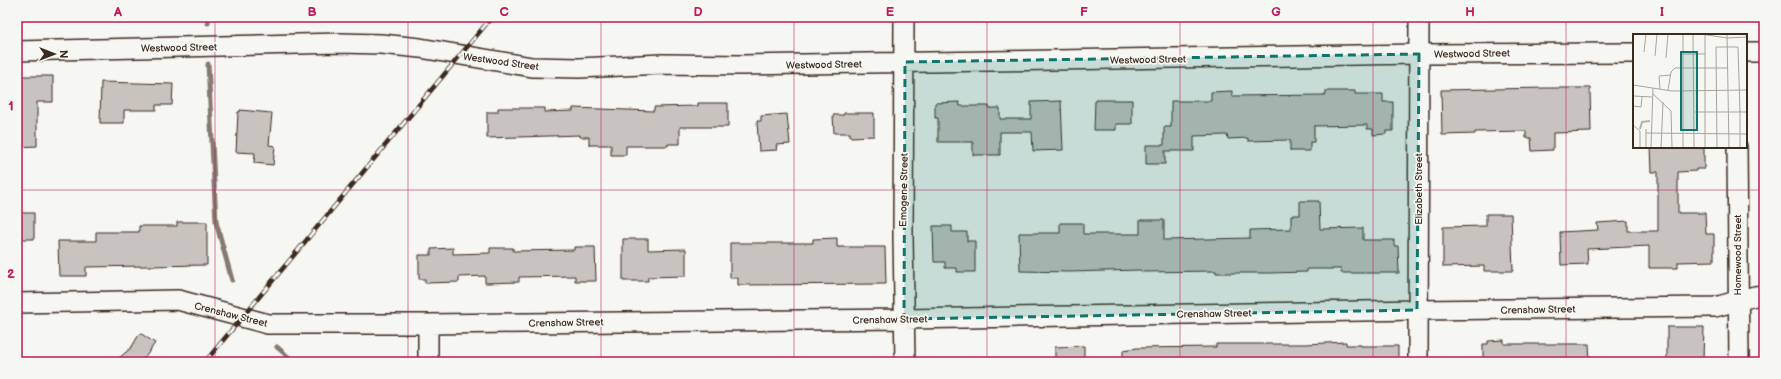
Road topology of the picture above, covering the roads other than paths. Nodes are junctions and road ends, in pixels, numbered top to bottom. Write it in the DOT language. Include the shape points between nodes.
graph roads {
  1 [pos="904,17"];
  2 [pos="1419,17"];
  3 [pos="17,51"];
  4 [pos="1633,52"];
  5 [pos="1747,52"];
  6 [pos="1764,52"];
  7 [pos="1419,54"];
  8 [pos="905,62"];
  9 [pos="1737,148"];
  10 [pos="1764,295"];
  11 [pos="1738,300"];
  12 [pos="17,303"];
  13 [pos="1417,310"];
  14 [pos="904,319"];
  15 [pos="428,324"];
  16 [pos="428,362"];
  17 [pos="905,362"];
  18 [pos="1418,362"];
  19 [pos="1738,362"];
  1 -- 8 [label="street, Emogene Street"];
  2 -- 7 [label="street, Elizabeth Street"];
  3 -- 8 [label="street, Westwood Street" via="339,43 420,48 532,67"];
  4 -- 7 [label="street, Westwood Street"];
  5 -- 6 [label="street"];
  7 -- 8 [label="street, Westwood Street"];
  7 -- 13 [label="street, Elizabeth Street"];
  8 -- 14 [label="street, Emogene Street"];
  9 -- 11 [label="street, Homewood Street"];
  10 -- 11 [label="street, Crenshaw Street"];
  11 -- 13 [label="street, Crenshaw Street" via="1715,307"];
  11 -- 19 [label="street, Homewood Street"];
  12 -- 15 [label="street, Crenshaw Street" via="178,300 268,324"];
  13 -- 14 [label="street, Crenshaw Street"];
  13 -- 18 [label="street, Elizabeth Street"];
  14 -- 15 [label="street, Crenshaw Street"];
  14 -- 17 [label="street, Emogene Street"];
  15 -- 16 [label="street"];
}
